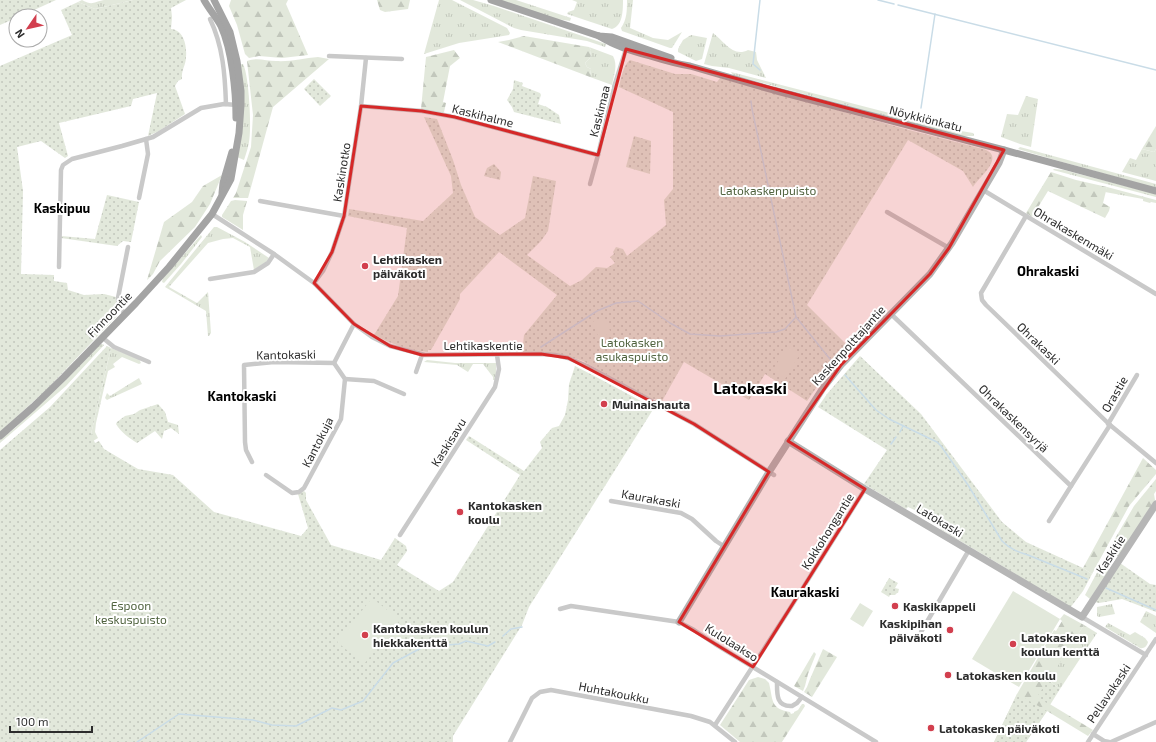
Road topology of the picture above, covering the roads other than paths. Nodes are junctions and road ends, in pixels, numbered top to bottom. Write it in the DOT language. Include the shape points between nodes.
graph roads {
  1 [pos="204,0"];
  2 [pos="214,0"];
  3 [pos="490,0"];
  4 [pos="210,19"];
  5 [pos="627,46"];
  6 [pos="329,56"];
  7 [pos="366,58"];
  8 [pos="402,59"];
  9 [pos="226,104"];
  10 [pos="239,105"];
  11 [pos="361,106"];
  12 [pos="146,139"];
  13 [pos="1004,150"];
  14 [pos="598,155"];
  15 [pos="590,184"];
  16 [pos="983,190"];
  17 [pos="1156,191"];
  18 [pos="139,198"];
  19 [pos="260,201"];
  20 [pos="887,212"];
  21 [pos="212,214"];
  22 [pos="344,216"];
  23 [pos="1026,216"];
  24 [pos="128,247"];
  25 [pos="949,248"];
  26 [pos="274,254"];
  27 [pos="59,267"];
  28 [pos="210,279"];
  29 [pos="314,283"];
  30 [pos="1156,294"];
  31 [pos="125,314"];
  32 [pos="891,314"];
  33 [pos="354,324"];
  34 [pos="102,338"];
  35 [pos="422,355"];
  36 [pos="497,355"];
  37 [pos="149,362"];
  38 [pos="334,363"];
  39 [pos="416,372"];
  40 [pos="1137,375"];
  41 [pos="345,379"];
  42 [pos="404,394"];
  43 [pos="1109,425"];
  44 [pos="0,436"];
  45 [pos="788,441"];
  46 [pos="252,462"];
  47 [pos="1156,463"];
  48 [pos="771,473"];
  49 [pos="266,475"];
  50 [pos="1071,486"];
  51 [pos="865,488"];
  52 [pos="611,501"];
  53 [pos="1156,504"];
  54 [pos="1049,521"];
  55 [pos="400,535"];
  56 [pos="725,547"];
  57 [pos="970,550"];
  58 [pos="560,609"];
  59 [pos="1082,617"];
  60 [pos="679,622"];
  61 [pos="921,632"];
  62 [pos="1156,639"];
  63 [pos="1146,655"];
  64 [pos="753,667"];
  65 [pos="777,682"];
  66 [pos="802,697"];
  67 [pos="1156,722"];
  68 [pos="715,725"];
  69 [pos="1093,734"];
  70 [pos="510,742"];
  71 [pos="735,742"];
  72 [pos="876,742"];
  73 [pos="1088,742"];
  74 [pos="1110,742"];
  1 -- 10 [label="main road, Finnoontie" via="225,38"];
  2 -- 10 [label="main road, Finnoontie" via="227,24 233,43 241,91"];
  3 -- 5 [label="main road, Nöykkiönkatu" via="599,36 612,37"];
  4 -- 9 [label="street" via="216,30 223,61"];
  5 -- 13 [label="main road, Nöykkiönkatu" via="678,65 690,66"];
  5 -- 14 [label="street, Kaskimaa" via="614,87"];
  6 -- 7 [label="street"];
  7 -- 8 [label="street"];
  7 -- 11 [label="street, Kaskinotko"];
  9 -- 10 [label="street"];
  9 -- 12 [label="street" via="201,108 161,133"];
  10 -- 21 [label="main road, Finnoontie" via="239,133 231,179"];
  11 -- 14 [label="street, Kaskihalme" via="422,111 455,117"];
  11 -- 22 [label="street, Kaskinotko"];
  12 -- 18 [label="street" via="148,154"];
  12 -- 27 [label="street" via="72,159 63,165 60,190"];
  13 -- 16 [label="street, Kaskenpolttajantie"];
  13 -- 17 [label="main road, Nöykkiönkatu"];
  14 -- 15 [label="street, Kaskimaa"];
  16 -- 23 [label="street, Ohrakaskenmäki"];
  16 -- 25 [label="street, Kaskenpolttajantie"];
  19 -- 22 [label="street"];
  20 -- 25 [label="street"];
  21 -- 26 [label="street, Lehtikaskentie"];
  21 -- 31 [label="main road, Finnoontie"];
  22 -- 29 [label="street, Kaskinotko" via="332,252"];
  23 -- 30 [label="street, Ohrakaskenmäki"];
  23 -- 43 [label="street, Ohrakaski" via="981,294 982,300"];
  24 -- 31 [label="street" via="118,298 120,309"];
  25 -- 32 [label="street, Kaskenpolttajantie" via="930,274"];
  26 -- 28 [label="street" via="268,263 254,272"];
  26 -- 29 [label="street, Lehtikaskentie"];
  29 -- 33 [label="street, Lehtikaskentie"];
  31 -- 34 [label="main road, Finnoontie"];
  32 -- 45 [label="street, Kaskenpolttajantie" via="823,388"];
  32 -- 50 [label="street, Ohrakaskensyrjä"];
  33 -- 35 [label="street, Lehtikaskentie" via="390,346"];
  33 -- 38 [label="street, Kantokaski"];
  34 -- 37 [label="street" via="114,347"];
  34 -- 44 [label="main road, Finnoontie"];
  35 -- 36 [label="street, Lehtikaskentie"];
  35 -- 39 [label="street"];
  36 -- 48 [label="street, Lehtikaskentie" via="555,355 587,366 694,424"];
  36 -- 55 [label="street, Kaskisavu" via="499,370 495,387"];
  38 -- 41 [label="street"];
  38 -- 46 [label="street, Kantokaski" via="274,362 244,366 245,442"];
  40 -- 43 [label="street, Orastie"];
  41 -- 42 [label="street" via="374,381"];
  41 -- 49 [label="street, Kantokuja" via="341,420 304,488 292,493"];
  43 -- 47 [label="street, Ohrakaski"];
  43 -- 50 [label="street"];
  45 -- 48 [label="street, Kaskenpolttajantie"];
  45 -- 51 [label="street, Latokaski"];
  48 -- 56 [label="street, Kaskenpolttajantie"];
  50 -- 54 [label="street"];
  51 -- 57 [label="street, Latokaski"];
  51 -- 64 [label="street, Kokkohongantie"];
  52 -- 56 [label="street, Kaurakaski" via="681,513"];
  53 -- 59 [label="street, Kaskitie"];
  56 -- 60 [label="street, Kaskenpolttajantie"];
  57 -- 59 [label="street, Latokaski"];
  57 -- 61 [label="street"];
  58 -- 60 [label="street, Kulolaakso" via="571,606"];
  59 -- 63 [label="street"];
  60 -- 64 [label="street, Kulolaakso"];
  62 -- 63 [label="street, Pellavakaski"];
  63 -- 69 [label="street, Pellavakaski"];
  64 -- 65 [label="street, Kulolaakso"];
  64 -- 68 [label="street, Kokkohongantie"];
  65 -- 66 [label="street, Kulolaakso"];
  65 -- 66 [label="street" via="778,698 784,705 792,706"];
  66 -- 72 [label="street, Kulolaakso"];
  67 -- 74 [label="street"];
  68 -- 70 [label="street, Huhtakoukku" via="691,716 551,690 540,692 532,698"];
  68 -- 71 [label="street, Huhtakoukku"];
  69 -- 73 [label="street, Pellavakaski"];
  69 -- 74 [label="street"];
}
